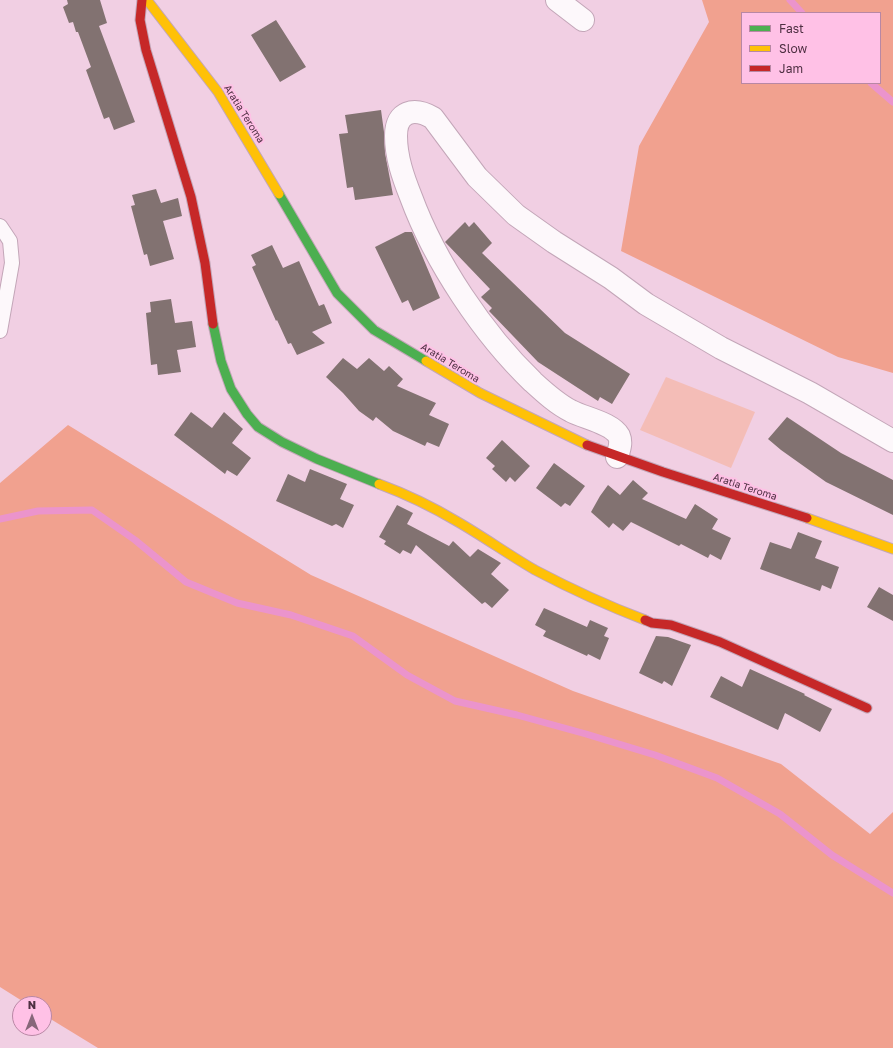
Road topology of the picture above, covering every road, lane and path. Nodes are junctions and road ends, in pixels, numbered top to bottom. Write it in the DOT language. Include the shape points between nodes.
graph roads {
  1 [pos="142,0"];
  2 [pos="147,0"];
  3 [pos="557,0"];
  4 [pos="583,20"];
  5 [pos="0,226"];
  6 [pos="0,331"];
  7 [pos="893,441"];
  8 [pos="617,456"];
  9 [pos="893,549"];
  10 [pos="867,708"];
  1 -- 10 [label="street" via="140,20 146,50 191,197 221,361 231,389 258,427 282,442 397,491 457,521 534,569 611,607 652,623 671,625 720,642"];
  2 -- 8 [label="street, Aratia Teroma" via="218,92 337,293 374,330 480,393 585,444"];
  3 -- 4 [label="street"];
  5 -- 6 [label="lane" via="10,241 12,263"];
  7 -- 8 [label="street" via="810,393 721,348 646,304 516,215 477,177 433,118 423,112 411,112 401,118 396,128 400,170 419,218 439,257 466,300 495,340 548,395 571,411 611,428 618,435 621,443"];
  8 -- 9 [label="street, Aratia Teroma" via="827,524"];
}
